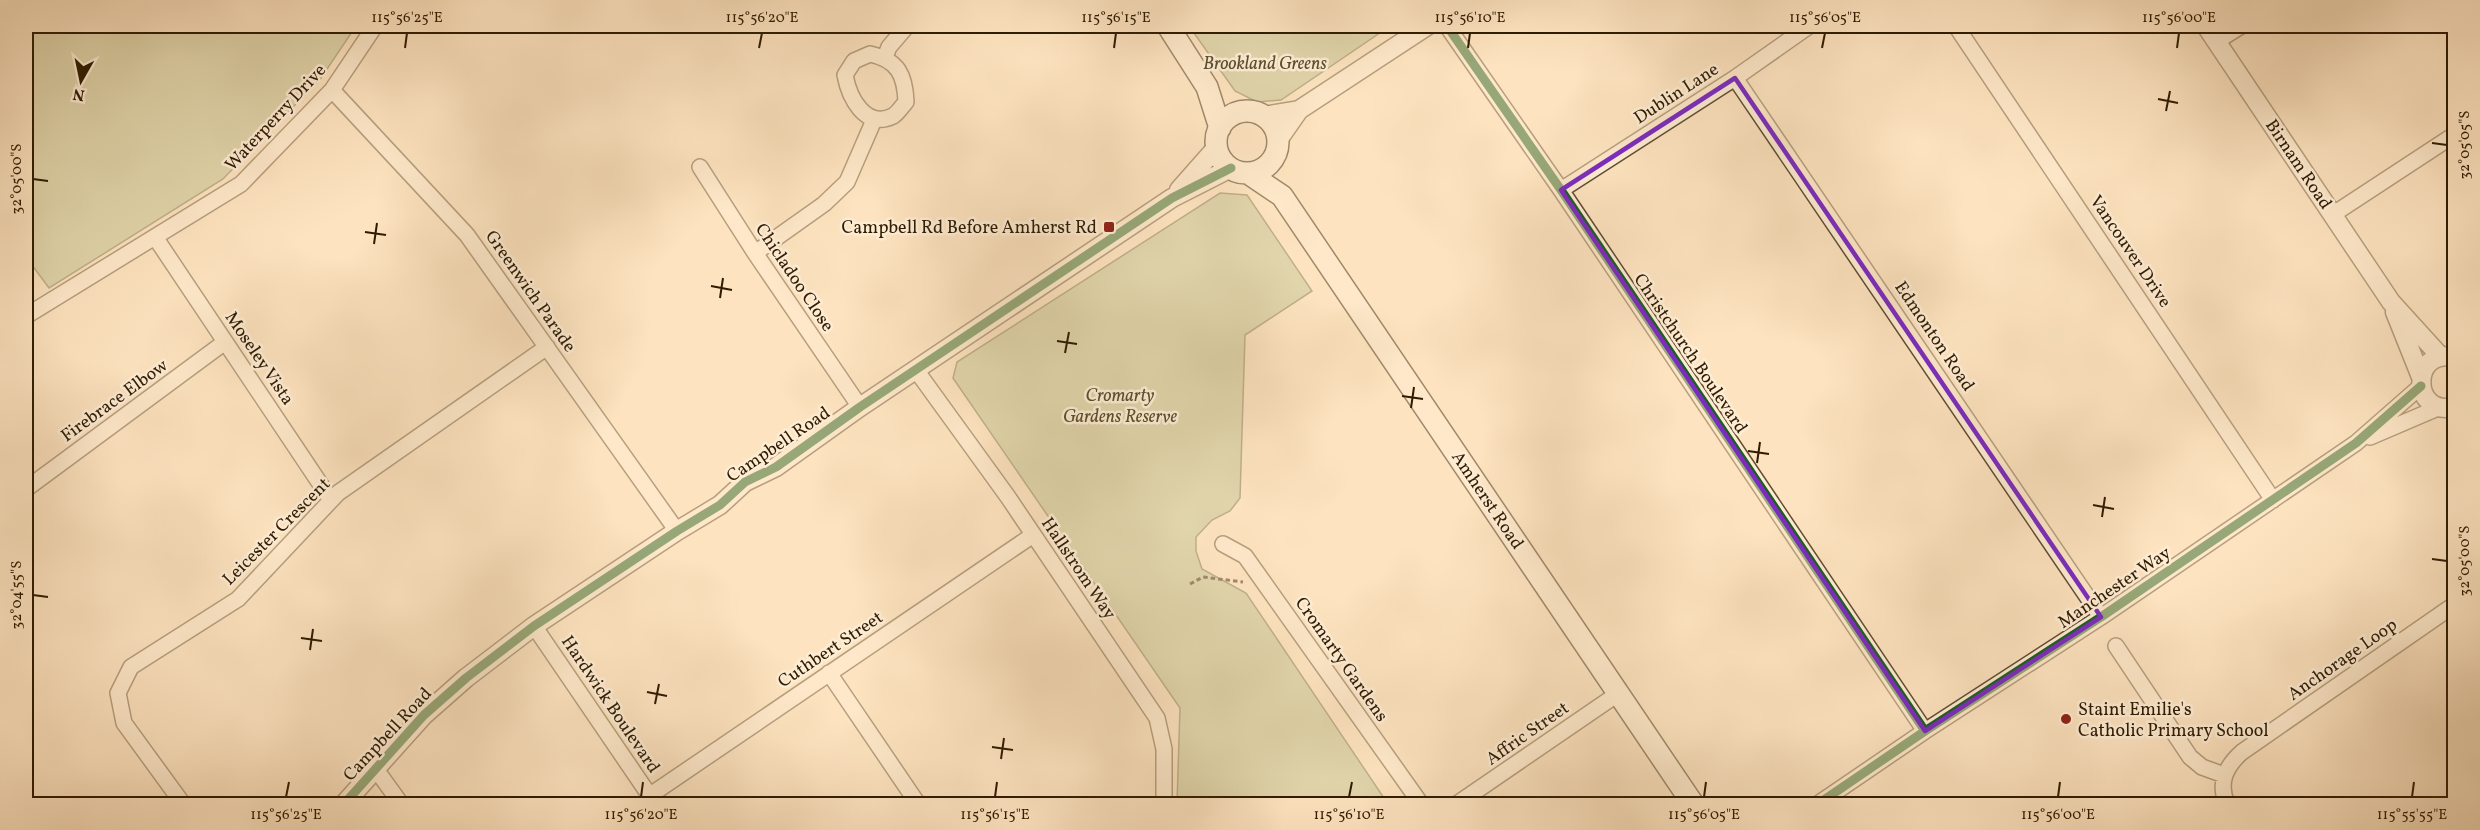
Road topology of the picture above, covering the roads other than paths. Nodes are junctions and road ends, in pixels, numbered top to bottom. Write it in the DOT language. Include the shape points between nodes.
graph roads {
  1 [pos="375,26"];
  2 [pos="907,26"];
  3 [pos="1168,26"];
  4 [pos="1427,26"];
  5 [pos="1447,26"];
  6 [pos="1809,26"];
  7 [pos="1956,26"];
  8 [pos="2206,26"];
  9 [pos="2241,26"];
  10 [pos="2217,41"];
  11 [pos="885,57"];
  12 [pos="1735,78"];
  13 [pos="1208,87"];
  14 [pos="332,90"];
  15 [pos="1299,110"];
  16 [pos="1241,112"];
  17 [pos="1264,116"];
  18 [pos="874,120"];
  19 [pos="2454,135"];
  20 [pos="1218,137"];
  21 [pos="1278,145"];
  22 [pos="700,167"];
  23 [pos="1240,171"];
  24 [pos="1561,190"];
  25 [pos="1282,196"];
  26 [pos="1172,198"];
  27 [pos="2332,214"];
  28 [pos="155,237"];
  29 [pos="755,253"];
  30 [pos="2391,302"];
  31 [pos="26,316"];
  32 [pos="225,342"];
  33 [pos="547,347"];
  34 [pos="2448,357"];
  35 [pos="916,370"];
  36 [pos="2421,381"];
  37 [pos="860,407"];
  38 [pos="2449,409"];
  39 [pos="2356,443"];
  40 [pos="26,489"];
  41 [pos="332,500"];
  42 [pos="2273,500"];
  43 [pos="677,531"];
  44 [pos="1033,535"];
  45 [pos="1223,544"];
  46 [pos="2454,605"];
  47 [pos="2100,617"];
  48 [pos="534,626"];
  49 [pos="2116,646"];
  50 [pos="829,673"];
  51 [pos="1619,693"];
  52 [pos="1925,731"];
  53 [pos="375,768"];
  54 [pos="2224,774"];
  55 [pos="652,800"];
  56 [pos="183,804"];
  57 [pos="344,804"];
  58 [pos="401,804"];
  59 [pos="918,804"];
  60 [pos="1164,804"];
  61 [pos="1421,804"];
  62 [pos="1457,804"];
  63 [pos="1693,804"];
  64 [pos="1818,804"];
  65 [pos="2227,804"];
  1 -- 14 [label="street, Waterperry Drive"];
  2 -- 11 [label="street"];
  3 -- 13 [label="main road, Amherst Road"];
  4 -- 15 [label="street"];
  5 -- 24 [label="street, Christchurch Boulevard"];
  6 -- 12 [label="street, Dublin Lane"];
  7 -- 42 [label="street, Vancouver Drive"];
  8 -- 10 [label="street, Birnam Road"];
  9 -- 10 [label="street"];
  10 -- 27 [label="street, Birnam Road"];
  11 -- 18 [label="street" via="900,72 906,102 894,116"];
  11 -- 18 [label="street" via="862,57 854,61 845,75 848,90 863,114"];
  12 -- 24 [label="street, Dublin Lane"];
  12 -- 47 [label="street, Edmonton Road"];
  13 -- 16 [label="main road, Amherst Road"];
  13 -- 20 [label="main road, Amherst Road"];
  14 -- 28 [label="street, Waterperry Drive" via="241,184"];
  14 -- 33 [label="street, Greenwich Parade" via="467,235"];
  15 -- 17 [label="street"];
  15 -- 21 [label="street"];
  16 -- 17 [label="main road, Amherst Road"];
  16 -- 20 [label="main road" via="1225,120"];
  17 -- 21 [label="main road, Amherst Road" via="1271,122"];
  18 -- 29 [label="street" via="847,182 824,204"];
  19 -- 27 [label="street"];
  20 -- 23 [label="main road, Amherst Road" via="1224,163"];
  20 -- 26 [label="street, Campbell Road"];
  21 -- 23 [label="main road" via="1266,167"];
  21 -- 25 [label="main road, Amherst Road"];
  22 -- 29 [label="street, Chicladoo Close"];
  23 -- 25 [label="main road, Amherst Road"];
  23 -- 26 [label="street, Campbell Road"];
  24 -- 52 [label="street, Christchurch Boulevard"];
  25 -- 51 [label="main road, Amherst Road"];
  26 -- 35 [label="street, Campbell Road"];
  27 -- 30 [label="street, Birnam Road"];
  28 -- 31 [label="street"];
  28 -- 32 [label="street, Moseley Vista"];
  29 -- 37 [label="street, Chicladoo Close"];
  30 -- 34 [label="street, Birnam Road"];
  30 -- 36 [label="street, Birnam Road"];
  32 -- 40 [label="street, Firebrace Elbow"];
  32 -- 41 [label="street, Moseley Vista"];
  33 -- 41 [label="street, Leicester Crescent"];
  33 -- 43 [label="street, Greenwich Parade"];
  34 -- 36 [label="street, Birnam Road" via="2428,364"];
  35 -- 37 [label="street, Campbell Road"];
  35 -- 44 [label="street, Hallstrom Way"];
  36 -- 38 [label="street, Birnam Road" via="2427,399"];
  36 -- 39 [label="street, Manchester Way"];
  37 -- 43 [label="street, Campbell Road"];
  38 -- 39 [label="street, Manchester Way"];
  39 -- 42 [label="street, Manchester Way"];
  41 -- 56 [label="street, Leicester Crescent" via="238,599 131,667 118,693 124,723"];
  42 -- 47 [label="street, Manchester Way"];
  43 -- 48 [label="street, Campbell Road"];
  44 -- 50 [label="street, Cuthbert Street"];
  44 -- 60 [label="street, Hallstrom Way" via="1157,718 1164,749"];
  45 -- 61 [label="street, Cromarty Gardens" via="1245,556"];
  46 -- 54 [label="street, Anchorage Loop" via="2242,752"];
  47 -- 52 [label="street, Manchester Way"];
  48 -- 53 [label="street, Campbell Road" via="435,705"];
  48 -- 55 [label="street, Hardwick Boulevard"];
  49 -- 54 [label="street" via="2190,757 2202,767"];
  50 -- 55 [label="street, Cuthbert Street"];
  50 -- 59 [label="street"];
  51 -- 62 [label="street, Affric Street"];
  51 -- 63 [label="main road, Amherst Road"];
  52 -- 64 [label="street, Manchester Way"];
  53 -- 57 [label="street, Campbell Road"];
  53 -- 58 [label="street"];
  54 -- 65 [label="street" via="2222,789"];
}
